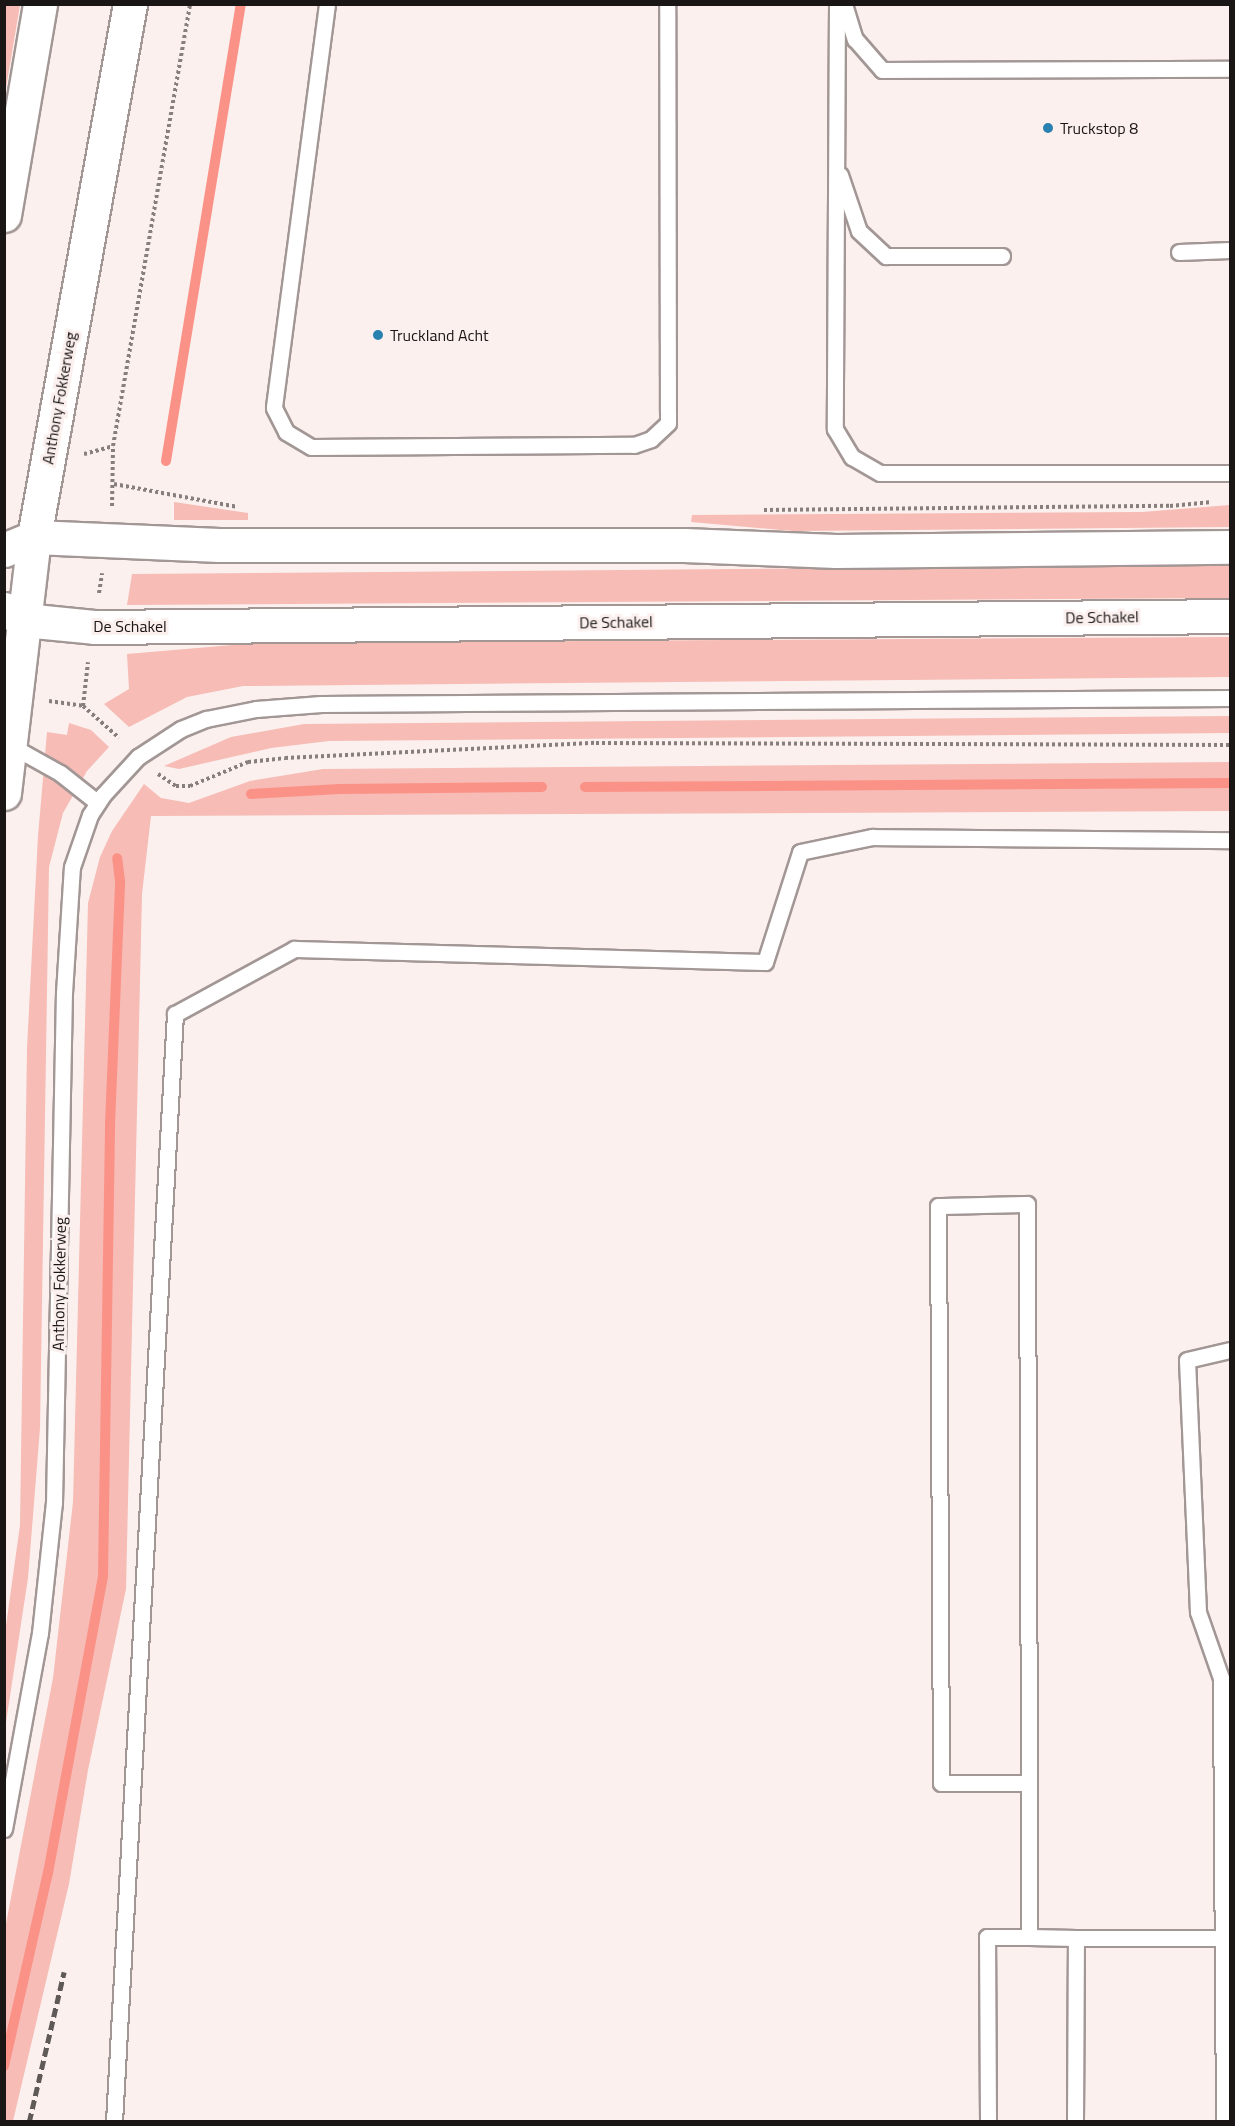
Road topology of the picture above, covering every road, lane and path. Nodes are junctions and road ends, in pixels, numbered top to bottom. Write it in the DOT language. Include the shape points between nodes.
graph roads {
  1 [pos="40,4"];
  2 [pos="130,4"];
  3 [pos="190,4"];
  4 [pos="327,4"];
  5 [pos="667,4"];
  6 [pos="837,4"];
  7 [pos="844,4"];
  8 [pos="1230,69"];
  9 [pos="836,164"];
  10 [pos="4,215"];
  11 [pos="1230,250"];
  12 [pos="1179,252"];
  13 [pos="1002,256"];
  14 [pos="113,446"];
  15 [pos="1230,473"];
  16 [pos="34,537"];
  17 [pos="1230,547"];
  18 [pos="4,550"];
  19 [pos="14,615"];
  20 [pos="1230,616"];
  21 [pos="1230,698"];
  22 [pos="7,744"];
  23 [pos="1230,745"];
  24 [pos="248,762"];
  25 [pos="4,793"];
  26 [pos="98,803"];
  27 [pos="1230,840"];
  28 [pos="1230,1350"];
  29 [pos="1029,1783"];
  30 [pos="4,1828"];
  31 [pos="1029,1937"];
  32 [pos="1076,1938"];
  33 [pos="1230,1938"];
  34 [pos="114,2121"];
  35 [pos="988,2121"];
  36 [pos="1075,2121"];
  37 [pos="1224,2121"];
  1 -- 10 [label="street"];
  2 -- 16 [label="street, Anthony Fokkerweg"];
  3 -- 14 [label="path"];
  4 -- 5 [label="lane" via="274,408 286,432 311,447 634,445 651,439 668,423"];
  6 -- 9 [label="lane"];
  7 -- 8 [label="lane" via="855,39 882,70"];
  9 -- 13 [label="lane" via="859,231 886,256"];
  9 -- 15 [label="lane" via="835,429 852,458 880,473"];
  11 -- 12 [label="lane"];
  16 -- 17 [label="street" via="219,545 684,545 836,551"];
  16 -- 18 [label="street"];
  16 -- 19 [label="street, Anthony Fokkerweg"];
  19 -- 20 [label="street, De Schakel" via="94,627"];
  19 -- 22 [label="street, Anthony Fokkerweg"];
  21 -- 26 [label="lane, Anthony Fokkerweg" via="321,704 256,709 206,719 181,729 138,757"];
  22 -- 25 [label="street, Anthony Fokkerweg"];
  22 -- 26 [label="lane" via="60,773"];
  23 -- 24 [label="path" via="596,743 315,755"];
  26 -- 30 [label="lane, Anthony Fokkerweg" via="78,843 68,893 54,1503 40,1633"];
  27 -- 34 [label="lane" via="872,837 800,852 765,962 294,949 175,1014"];
  28 -- 37 [label="lane" via="1187,1360 1198,1611 1221,1678"];
  29 -- 29 [label="lane" via="941,1783 938,1206 1027,1204"];
  29 -- 31 [label="lane"];
  31 -- 32 [label="lane"];
  31 -- 35 [label="lane" via="987,1937"];
  32 -- 33 [label="lane"];
  32 -- 36 [label="lane"];
}
